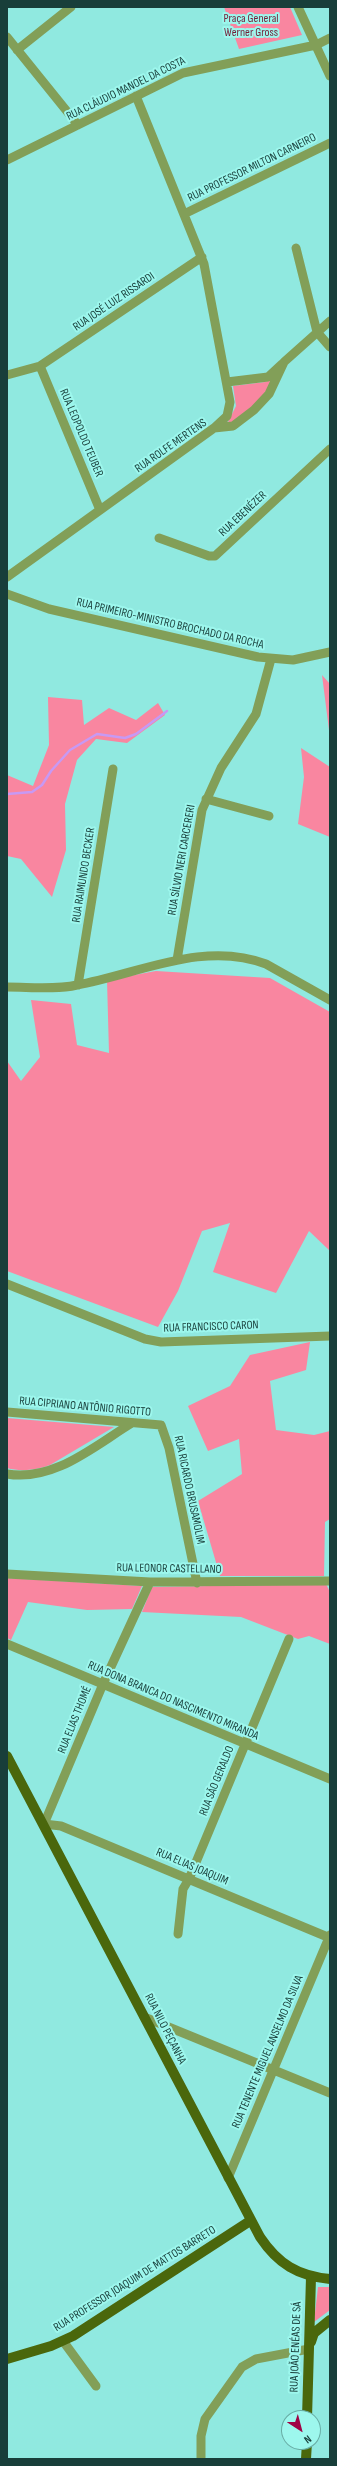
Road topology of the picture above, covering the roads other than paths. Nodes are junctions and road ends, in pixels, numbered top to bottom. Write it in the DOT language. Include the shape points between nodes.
graph roads {
  1 [pos="71,7"];
  2 [pos="298,7"];
  3 [pos="7,37"];
  4 [pos="330,38"];
  5 [pos="316,45"];
  6 [pos="18,50"];
  7 [pos="330,76"];
  8 [pos="136,96"];
  9 [pos="78,126"];
  10 [pos="330,144"];
  11 [pos="7,160"];
  12 [pos="184,214"];
  13 [pos="296,248"];
  14 [pos="202,257"];
  15 [pos="330,321"];
  16 [pos="317,332"];
  17 [pos="330,347"];
  18 [pos="284,362"];
  19 [pos="40,366"];
  20 [pos="7,375"];
  21 [pos="227,382"];
  22 [pos="214,428"];
  23 [pos="330,449"];
  24 [pos="100,510"];
  25 [pos="159,538"];
  26 [pos="7,577"];
  27 [pos="7,594"];
  28 [pos="330,652"];
  29 [pos="271,659"];
  30 [pos="113,769"];
  31 [pos="206,799"];
  32 [pos="269,816"];
  33 [pos="177,960"];
  34 [pos="78,985"];
  35 [pos="7,987"];
  36 [pos="330,1000"];
  37 [pos="7,1284"];
  38 [pos="330,1336"];
  39 [pos="7,1412"];
  40 [pos="132,1423"];
  41 [pos="160,1425"];
  42 [pos="7,1474"];
  43 [pos="7,1574"];
  44 [pos="330,1580"];
  45 [pos="150,1582"];
  46 [pos="196,1583"];
  47 [pos="288,1639"];
  48 [pos="7,1644"];
  49 [pos="103,1684"];
  50 [pos="245,1744"];
  51 [pos="7,1756"];
  52 [pos="330,1780"];
  53 [pos="44,1824"];
  54 [pos="189,1879"];
  55 [pos="178,1934"];
  56 [pos="330,1937"];
  57 [pos="144,2017"];
  58 [pos="273,2070"];
  59 [pos="330,2093"];
  60 [pos="228,2178"];
  61 [pos="250,2220"];
  62 [pos="311,2277"];
  63 [pos="330,2279"];
  64 [pos="330,2320"];
  65 [pos="63,2341"];
  66 [pos="309,2349"];
  67 [pos="7,2359"];
  68 [pos="96,2386"];
  69 [pos="307,2410"];
  70 [pos="201,2459"];
  1 -- 6 [label="street"];
  2 -- 5 [label="street"];
  3 -- 6 [label="street"];
  4 -- 5 [label="street, RUA CLÁUDIO MANOEL DA COSTA"];
  5 -- 7 [label="street"];
  5 -- 8 [label="street, RUA CLÁUDIO MANOEL DA COSTA" via="191,70"];
  6 -- 9 [label="street"];
  8 -- 9 [label="street, RUA CLÁUDIO MANOEL DA COSTA"];
  8 -- 12 [label="street"];
  9 -- 11 [label="street, RUA CLÁUDIO MANOEL DA COSTA"];
  10 -- 12 [label="street, RUA PROFESSOR MILTON CARNEIRO"];
  12 -- 14 [label="street"];
  13 -- 16 [label="street"];
  14 -- 19 [label="street, RUA JOSÉ LUIZ RISSARDI"];
  14 -- 21 [label="street"];
  15 -- 16 [label="street, RUA ROLFE MERTENS"];
  16 -- 17 [label="street"];
  16 -- 18 [label="street, RUA ROLFE MERTENS"];
  18 -- 21 [label="street" via="268,377"];
  18 -- 22 [label="street, RUA ROLFE MERTENS" via="269,394 254,410 233,426"];
  19 -- 20 [label="street, RUA JOSÉ LUIZ RISSARDI"];
  19 -- 24 [label="street, RUA LEOPOLDO TEUBER"];
  21 -- 22 [label="street" via="229,411 224,420"];
  22 -- 24 [label="street, RUA ROLFE MERTENS"];
  23 -- 25 [label="street, RUA EBENÉZER" via="215,556"];
  24 -- 26 [label="street, RUA ROLFE MERTENS"];
  27 -- 29 [label="street, RUA PRIMEIRO-MINISTRO BROCHADO DA ROCHA" via="49,609 234,653"];
  28 -- 29 [label="street, RUA PRIMEIRO-MINISTRO BROCHADO DA ROCHA" via="293,660"];
  29 -- 31 [label="street, RUA SÍLVIO NERI CARCERERI" via="256,714 221,768"];
  30 -- 34 [label="street, RUA RAIMUNDO BECKER"];
  31 -- 32 [label="street"];
  31 -- 33 [label="street, RUA SÍLVIO NERI CARCERERI" via="199,822"];
  33 -- 34 [label="street"];
  33 -- 36 [label="street" via="210,957 256,960"];
  34 -- 35 [label="street"];
  37 -- 38 [label="street, RUA FRANCISCO CARON" via="161,1342"];
  39 -- 40 [label="street, RUA CIPRIANO ANTÔNIO RIGOTTO"];
  40 -- 41 [label="street, RUA CIPRIANO ANTÔNIO RIGOTTO"];
  40 -- 42 [label="street" via="56,1468 34,1475"];
  41 -- 46 [label="street, RUA RICARDO BRUSAMOLIM" via="169,1448"];
  43 -- 45 [label="street, RUA LEONOR CASTELLANO"];
  44 -- 46 [label="street, RUA LEONOR CASTELLANO"];
  45 -- 46 [label="street, RUA LEONOR CASTELLANO"];
  45 -- 49 [label="street, RUA ELIAS THOMÉ"];
  47 -- 50 [label="street, RUA SÃO GERALDO"];
  48 -- 49 [label="street, RUA DONA BRANCA DO NASCIMENTO MIRANDA"];
  49 -- 50 [label="street, RUA DONA BRANCA DO NASCIMENTO MIRANDA"];
  49 -- 53 [label="street, RUA ELIAS THOMÉ"];
  50 -- 52 [label="street, RUA DONA BRANCA DO NASCIMENTO MIRANDA"];
  50 -- 54 [label="street, RUA SÃO GERALDO"];
  51 -- 53 [label="main road, RUA NILO PEÇANHA"];
  53 -- 54 [label="street, RUA ELIAS JOAQUIM" via="62,1826"];
  53 -- 57 [label="main road, RUA NILO PEÇANHA"];
  54 -- 55 [label="street, RUA SÃO GERALDO" via="183,1889"];
  54 -- 56 [label="street, RUA ELIAS JOAQUIM"];
  56 -- 58 [label="street, RUA TENENTE MIGUEL ANSELMO DA SILVA"];
  57 -- 58 [label="street"];
  57 -- 60 [label="main road, RUA NILO PEÇANHA"];
  58 -- 59 [label="street"];
  58 -- 60 [label="street, RUA TENENTE MIGUEL ANSELMO DA SILVA"];
  60 -- 61 [label="main road, RUA NILO PEÇANHA"];
  61 -- 62 [label="main road, RUA NILO PEÇANHA" via="277,2259"];
  61 -- 65 [label="main road, RUA PROFESSOR JOAQUIM DE MATTOS BARRETO"];
  62 -- 63 [label="main road, RUA NILO PEÇANHA"];
  62 -- 66 [label="main road, RUA JOÃO ENÉAS DE SÁ"];
  64 -- 66 [label="main road" via="314,2334"];
  65 -- 67 [label="main road, RUA PROFESSOR JOAQUIM DE MATTOS BARRETO"];
  65 -- 68 [label="street"];
  66 -- 69 [label="main road, RUA JOÃO ENÉAS DE SÁ"];
  66 -- 70 [label="street" via="256,2358 242,2367 205,2419 201,2436"];
}
